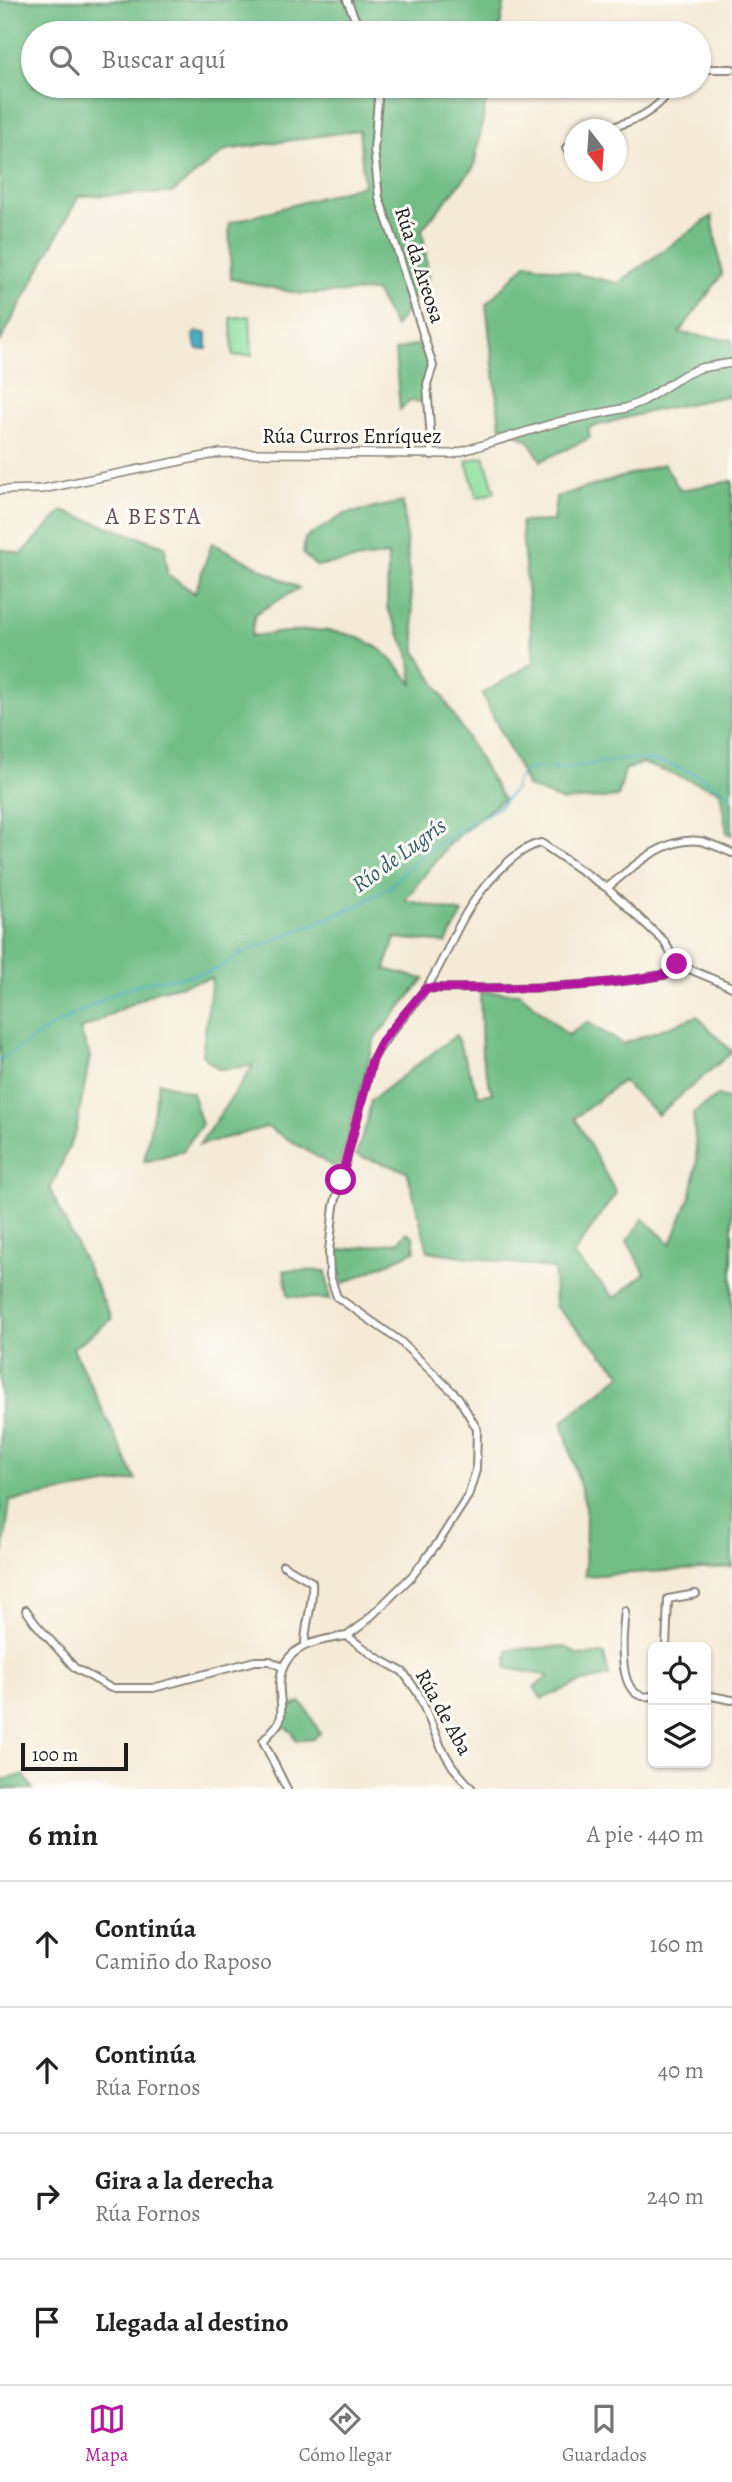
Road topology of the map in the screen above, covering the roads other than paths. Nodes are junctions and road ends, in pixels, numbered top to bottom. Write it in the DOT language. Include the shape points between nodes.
graph roads {
  1 [pos="346,0"];
  2 [pos="356,21"];
  3 [pos="711,69"];
  4 [pos="732,69"];
  5 [pos="378,98"];
  6 [pos="665,98"];
  7 [pos="627,123"];
  8 [pos="732,363"];
  9 [pos="432,455"];
  10 [pos="0,490"];
  11 [pos="732,853"];
  12 [pos="607,888"];
  13 [pos="677,964"];
  14 [pos="732,987"];
  15 [pos="426,988"];
  16 [pos="283,1565"];
  17 [pos="696,1594"];
  18 [pos="26,1610"];
  19 [pos="625,1611"];
  20 [pos="347,1636"];
  21 [pos="666,1642"];
  22 [pos="305,1644"];
  23 [pos="282,1667"];
  24 [pos="648,1696"];
  25 [pos="711,1696"];
  26 [pos="732,1700"];
  27 [pos="287,1789"];
  28 [pos="472,1789"];
  1 -- 2 [label="street"];
  3 -- 4 [label="street"];
  5 -- 9 [label="street, Rúa da Areosa" via="374,150 379,198 433,366 427,384"];
  6 -- 7 [label="street"];
  8 -- 9 [label="street, Rúa Curros Enríquez" via="692,372 626,408 558,422 474,449"];
  9 -- 10 [label="street, Rúa Curros Enríquez" via="220,453 59,486"];
  11 -- 12 [label="street" via="700,841 662,848"];
  12 -- 13 [label="street" via="664,941"];
  12 -- 15 [label="street" via="541,843 531,845 507,863 470,906"];
  13 -- 14 [label="street"];
  13 -- 15 [label="street" via="668,974 613,981"];
  15 -- 20 [label="street" via="382,1041 372,1061 334,1206 330,1276 337,1297 400,1341 458,1397 477,1429 476,1470 468,1496 440,1540 419,1567"];
  16 -- 22 [label="street" via="313,1583"];
  17 -- 21 [label="street" via="668,1598"];
  18 -- 23 [label="street" via="75,1668 111,1688 153,1688 255,1661"];
  19 -- 24 [label="street" via="622,1641 627,1681 634,1692"];
  20 -- 22 [label="street"];
  20 -- 28 [label="street, Rúa de Aba" via="403,1672 418,1693 441,1747"];
  22 -- 23 [label="street"];
  23 -- 27 [label="street" via="279,1720 262,1741"];
  25 -- 26 [label="street"];
}
